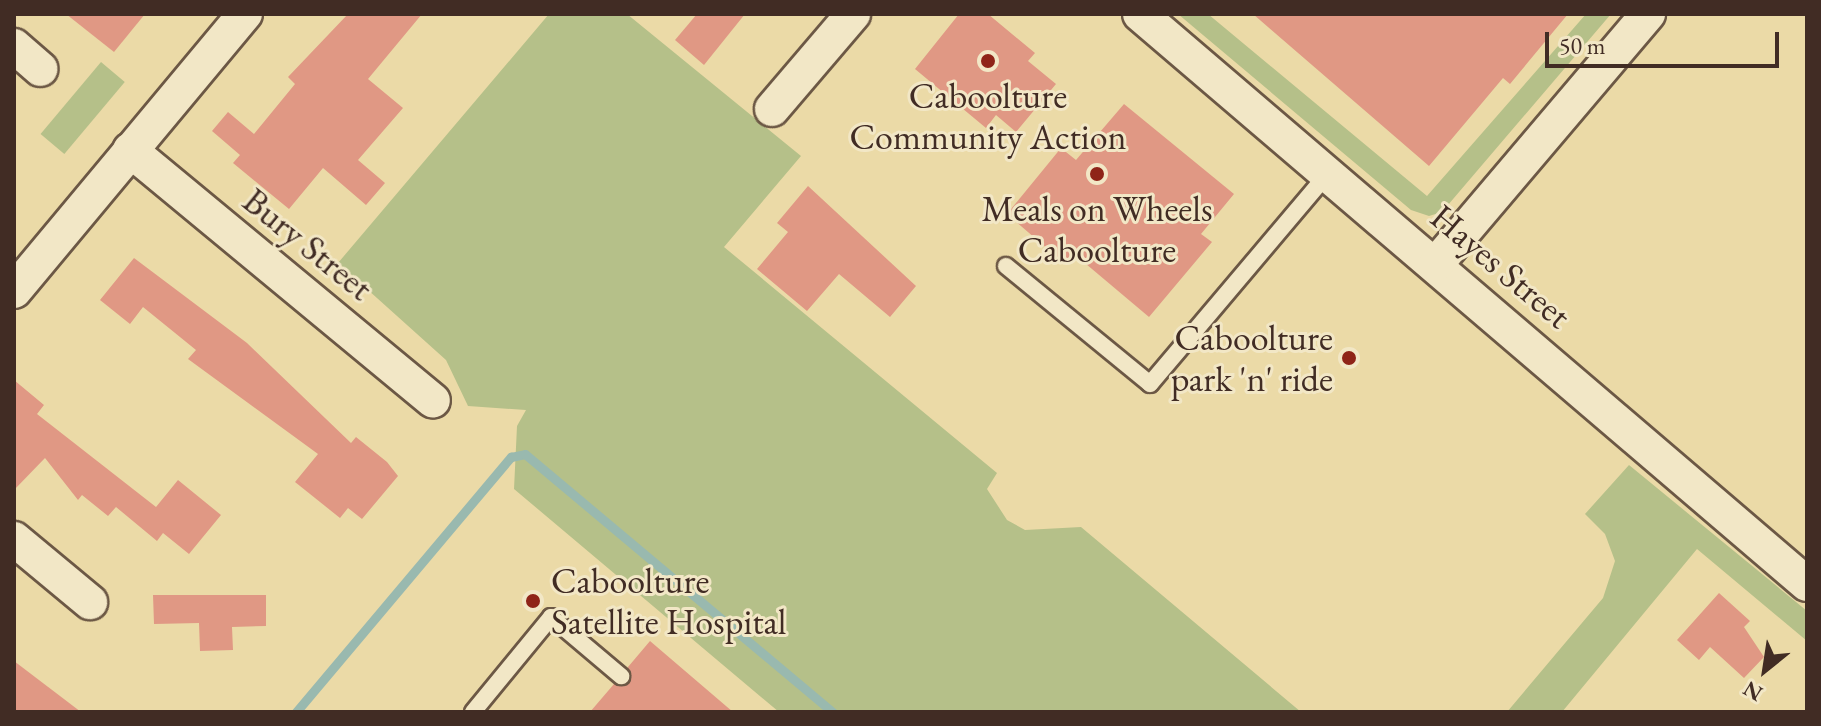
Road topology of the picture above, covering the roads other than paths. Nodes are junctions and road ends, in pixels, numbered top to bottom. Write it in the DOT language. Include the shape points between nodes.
graph roads {
  1 [pos="245,14"];
  2 [pos="853,14"];
  3 [pos="1140,14"];
  4 [pos="1648,14"];
  5 [pos="14,46"];
  6 [pos="40,69"];
  7 [pos="772,109"];
  8 [pos="130,150"];
  9 [pos="1330,171"];
  10 [pos="1436,264"];
  11 [pos="1006,266"];
  12 [pos="14,291"];
  13 [pos="433,401"];
  14 [pos="14,539"];
  15 [pos="1807,584"];
  16 [pos="90,602"];
  17 [pos="621,676"];
  18 [pos="473,712"];
  1 -- 8 [label="street"];
  2 -- 7 [label="street"];
  3 -- 9 [label="street, Hayes Street"];
  4 -- 10 [label="street"];
  5 -- 6 [label="street"];
  8 -- 12 [label="street"];
  8 -- 13 [label="street, Bury Street"];
  9 -- 10 [label="street, Hayes Street"];
  9 -- 11 [label="lane" via="1150,384"];
  10 -- 15 [label="street, Hayes Street"];
  14 -- 16 [label="street"];
  17 -- 18 [label="lane" via="551,617"];
}
